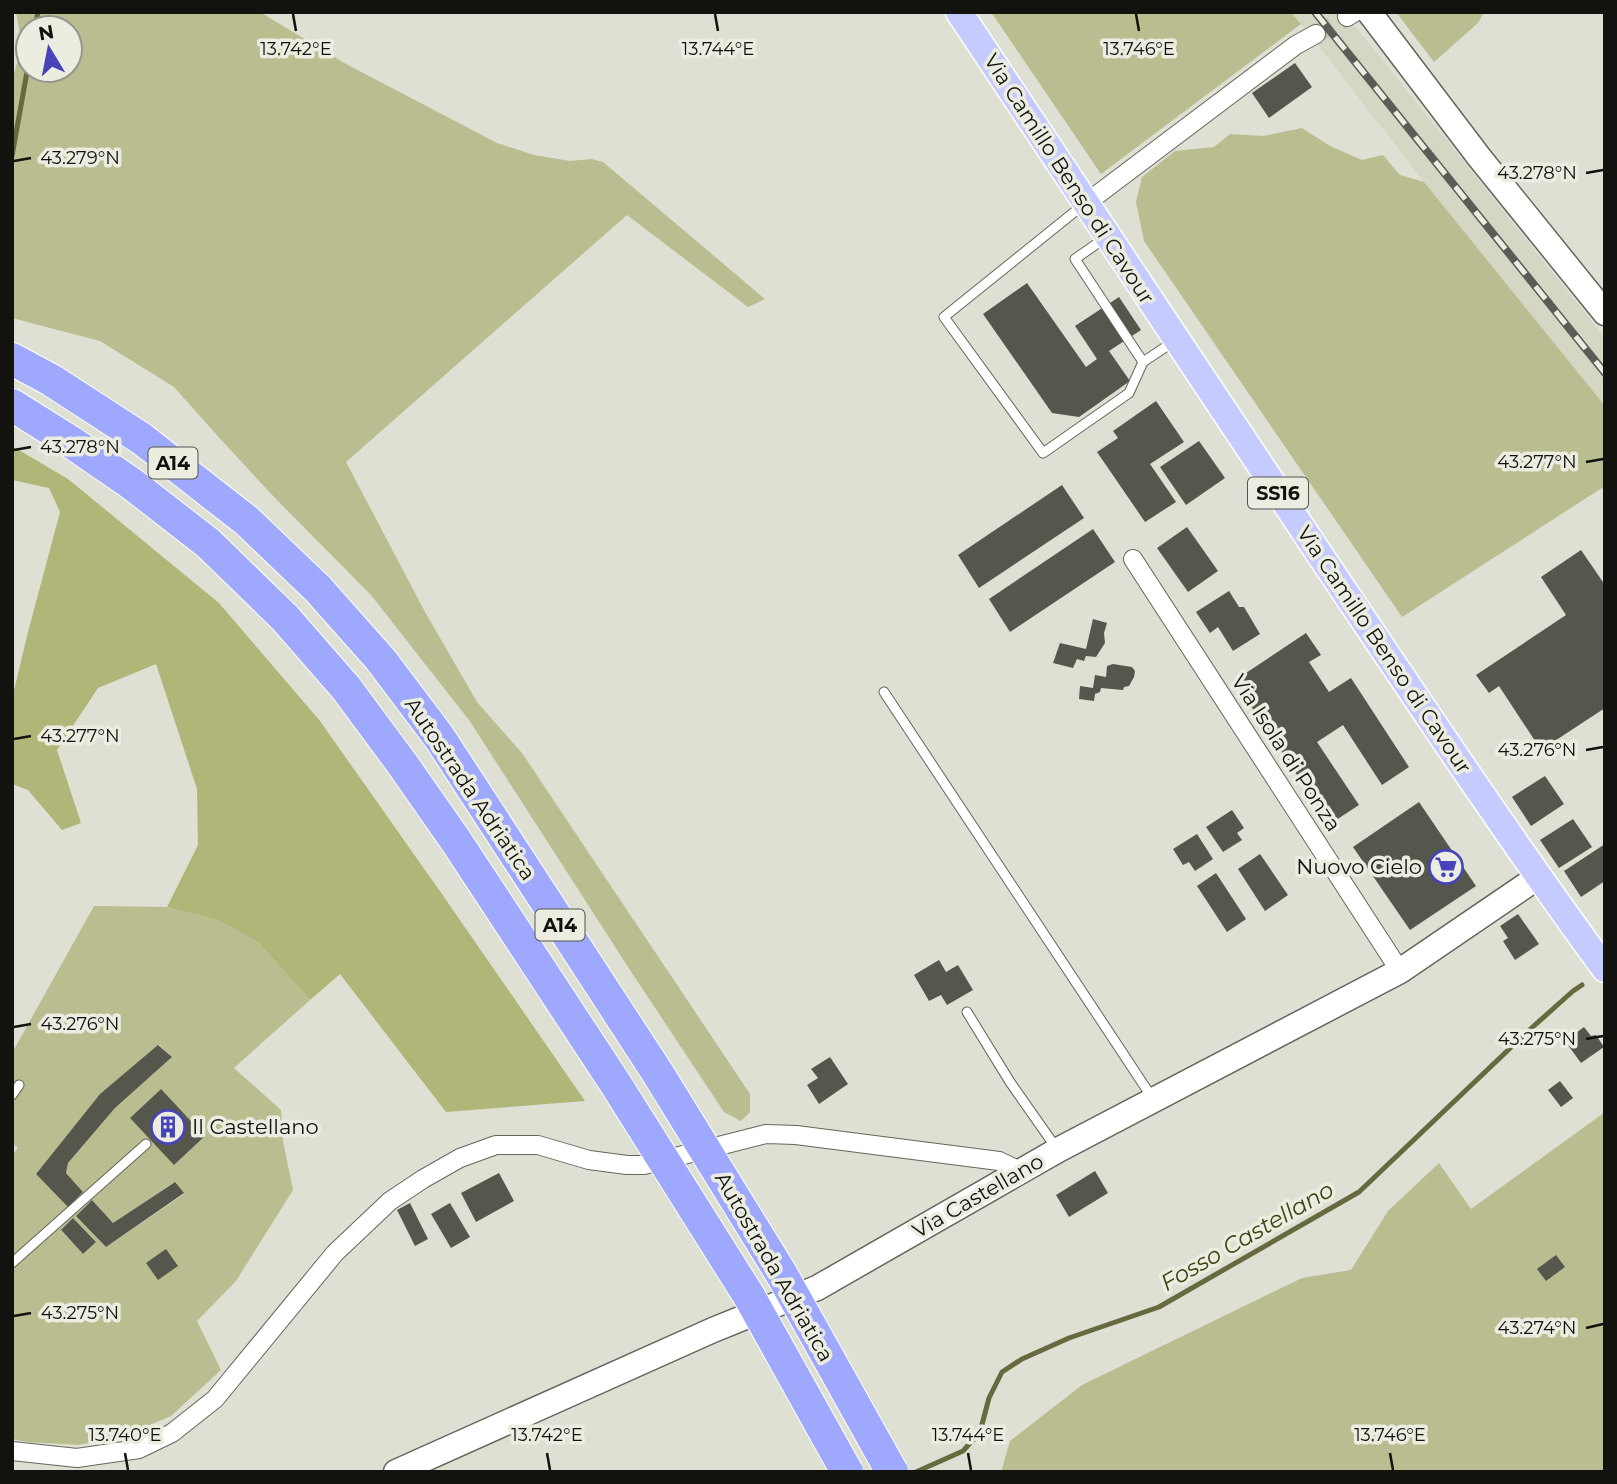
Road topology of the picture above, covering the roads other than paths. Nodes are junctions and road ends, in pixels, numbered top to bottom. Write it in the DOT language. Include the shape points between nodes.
graph roads {
  1 [pos="959,12"];
  2 [pos="1357,14"];
  3 [pos="1316,34"];
  4 [pos="1085,204"];
  5 [pos="1106,237"];
  6 [pos="1605,313"];
  7 [pos="1176,340"];
  8 [pos="12,359"];
  9 [pos="1143,362"];
  10 [pos="12,405"];
  11 [pos="1133,559"];
  12 [pos="884,692"];
  13 [pos="1538,877"];
  14 [pos="1605,970"];
  15 [pos="1400,971"];
  16 [pos="967,1012"];
  17 [pos="19,1085"];
  18 [pos="12,1095"];
  19 [pos="1154,1100"];
  20 [pos="146,1144"];
  21 [pos="1058,1150"];
  22 [pos="1020,1171"];
  23 [pos="12,1263"];
  24 [pos="12,1451"];
  25 [pos="396,1472"];
  26 [pos="847,1472"];
  27 [pos="892,1472"];
  1 -- 4 [label="main road, Via Camillo Benso di Cavour / SS16"];
  2 -- 6 [label="street"];
  3 -- 4 [label="street"];
  4 -- 5 [label="main road, Via Camillo Benso di Cavour / SS16"];
  4 -- 9 [label="lane" via="944,317 1043,453 1129,393"];
  5 -- 7 [label="main road, Via Camillo Benso di Cavour / SS16"];
  5 -- 9 [label="lane" via="1075,259"];
  7 -- 9 [label="lane"];
  7 -- 13 [label="main road, Via Camillo Benso di Cavour / SS16"];
  8 -- 27 [label="highway, Autostrada Adriatica / A14, bridge" via="142,439 247,521 318,589 382,660 439,737 657,1072 782,1275"];
  10 -- 26 [label="highway, Autostrada Adriatica / A14, bridge" via="132,484 208,543 285,618 345,688 456,841 600,1060 749,1296"];
  11 -- 15 [label="street, Via Isola di Ponza"];
  12 -- 19 [label="lane"];
  13 -- 14 [label="main road, Via Camillo Benso di Cavour / SS16"];
  13 -- 15 [label="street, Via Castellano"];
  15 -- 19 [label="street, Via Castellano"];
  16 -- 21 [label="lane"];
  17 -- 18 [label="lane"];
  19 -- 21 [label="street, Via Castellano"];
  20 -- 23 [label="lane"];
  21 -- 22 [label="street, Via Castellano"];
  22 -- 24 [label="street" via="999,1161 796,1135 766,1134 627,1166 538,1144 496,1145 460,1158 390,1201 335,1253 215,1399 172,1433 139,1449 77,1458"];
  22 -- 25 [label="street, Via Castellano" via="817,1288"];
}
